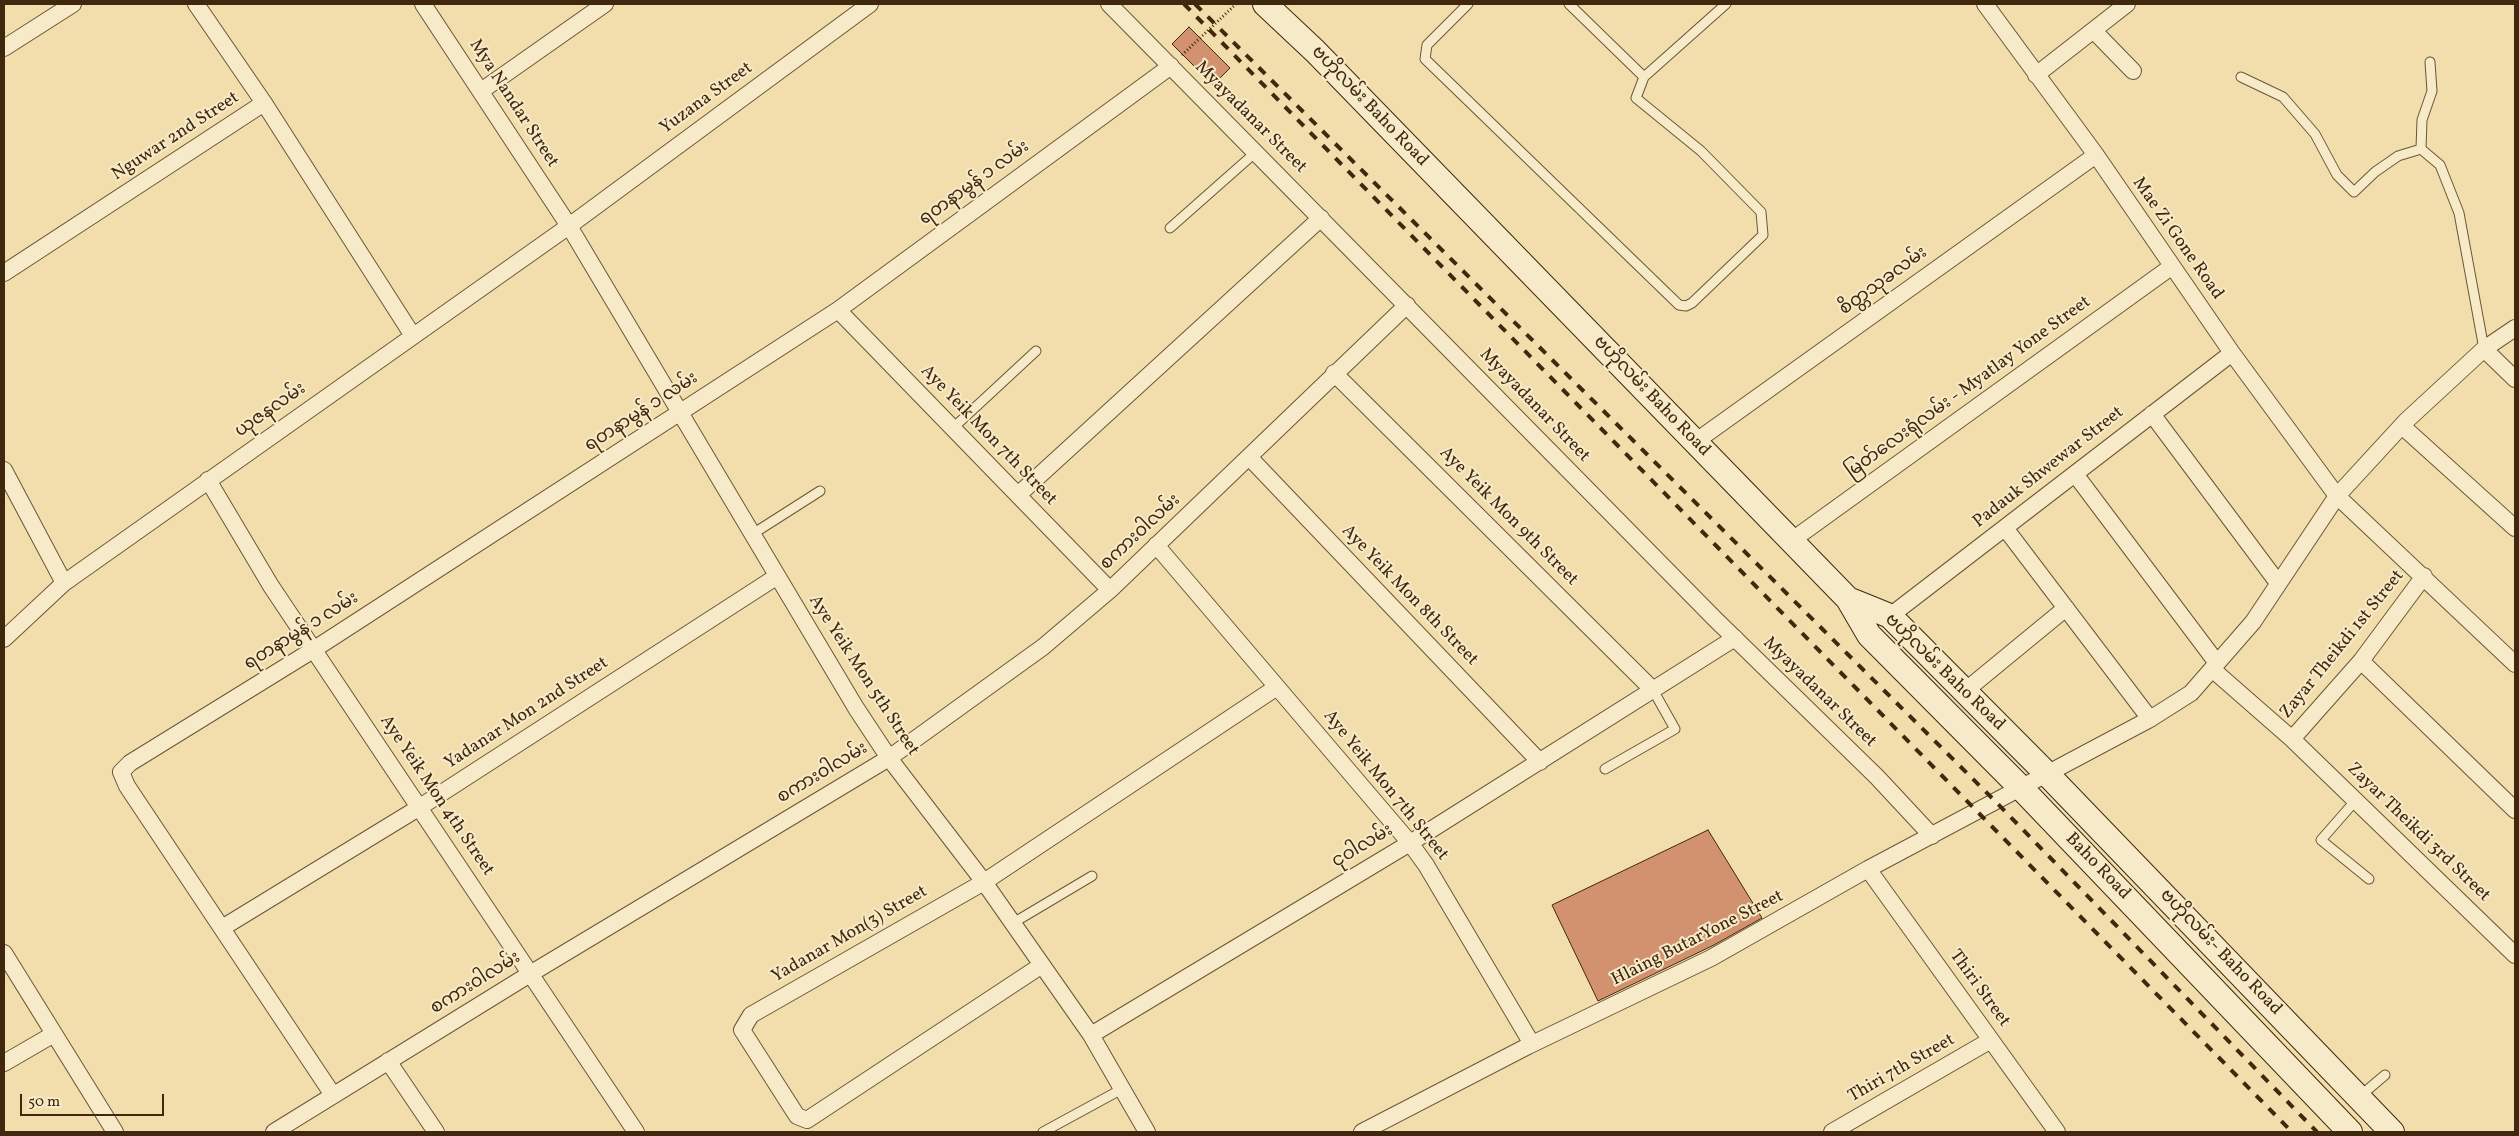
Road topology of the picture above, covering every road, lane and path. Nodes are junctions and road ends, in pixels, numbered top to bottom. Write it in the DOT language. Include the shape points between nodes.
graph roads {
  1 [pos="73,4"];
  2 [pos="196,4"];
  3 [pos="423,4"];
  4 [pos="605,4"];
  5 [pos="870,4"];
  6 [pos="1109,4"];
  7 [pos="1236,4"];
  8 [pos="1265,4"];
  9 [pos="1468,4"];
  10 [pos="1569,4"];
  11 [pos="1726,4"];
  12 [pos="1985,4"];
  13 [pos="2126,4"];
  14 [pos="2094,31"];
  15 [pos="4,48"];
  16 [pos="2430,62"];
  17 [pos="1170,66"];
  18 [pos="2134,71"];
  19 [pos="2036,75"];
  20 [pos="2241,77"];
  21 [pos="1644,78"];
  22 [pos="481,91"];
  23 [pos="264,103"];
  24 [pos="2421,149"];
  25 [pos="1256,152"];
  26 [pos="2096,155"];
  27 [pos="1321,218"];
  28 [pos="569,226"];
  29 [pos="1170,228"];
  30 [pos="2171,267"];
  31 [pos="4,273"];
  32 [pos="1407,305"];
  33 [pos="838,310"];
  34 [pos="2515,328"];
  35 [pos="413,336"];
  36 [pos="2484,349"];
  37 [pos="1036,351"];
  38 [pos="2232,353"];
  39 [pos="1334,373"];
  40 [pos="2515,379"];
  41 [pos="679,413"];
  42 [pos="2152,414"];
  43 [pos="2402,426"];
  44 [pos="953,428"];
  45 [pos="1695,442"];
  46 [pos="1249,457"];
  47 [pos="4,470"];
  48 [pos="2074,474"];
  49 [pos="208,480"];
  50 [pos="820,491"];
  51 [pos="1018,496"];
  52 [pos="2337,496"];
  53 [pos="2005,528"];
  54 [pos="2515,528"];
  55 [pos="751,535"];
  56 [pos="1791,542"];
  57 [pos="1156,545"];
  58 [pos="2424,576"];
  59 [pos="776,577"];
  60 [pos="64,583"];
  61 [pos="2278,583"];
  62 [pos="1110,590"];
  63 [pos="1848,599"];
  64 [pos="2066,608"];
  65 [pos="1890,616"];
  66 [pos="1735,638"];
  67 [pos="4,639"];
  68 [pos="313,650"];
  69 [pos="2361,661"];
  70 [pos="2515,664"];
  71 [pos="2214,666"];
  72 [pos="1277,687"];
  73 [pos="1653,690"];
  74 [pos="1965,691"];
  75 [pos="2150,719"];
  76 [pos="2292,739"];
  77 [pos="889,758"];
  78 [pos="1540,762"];
  79 [pos="1605,769"];
  80 [pos="2048,775"];
  81 [pos="2022,789"];
  82 [pos="2356,800"];
  83 [pos="420,807"];
  84 [pos="2515,810"];
  85 [pos="1932,836"];
  86 [pos="1410,843"];
  87 [pos="1868,870"];
  88 [pos="1092,876"];
  89 [pos="2369,879"];
  90 [pos="984,882"];
  91 [pos="1013,924"];
  92 [pos="222,928"];
  93 [pos="4,953"];
  94 [pos="2515,955"];
  95 [pos="1042,965"];
  96 [pos="530,974"];
  97 [pos="54,1034"];
  98 [pos="1091,1035"];
  99 [pos="1991,1040"];
  100 [pos="1532,1044"];
  101 [pos="388,1061"];
  102 [pos="4,1063"];
  103 [pos="2385,1075"];
  104 [pos="1122,1089"];
  105 [pos="333,1095"];
  106 [pos="2359,1097"];
  107 [pos="115,1132"];
  108 [pos="274,1132"];
  109 [pos="436,1132"];
  110 [pos="636,1132"];
  111 [pos="1043,1132"];
  112 [pos="1147,1132"];
  113 [pos="1362,1132"];
  114 [pos="1832,1132"];
  115 [pos="2057,1132"];
  116 [pos="2350,1132"];
  117 [pos="2392,1132"];
  1 -- 15 [label="street"];
  2 -- 23 [label="street"];
  3 -- 22 [label="street, Mya Nandar Street"];
  4 -- 22 [label="street"];
  5 -- 28 [label="street, Yuzana Street"];
  6 -- 17 [label="street, Myayadanar Street"];
  7 -- 17 [label="path"];
  8 -- 45 [label="main road, ဗဟိုလမ်း Baho Road" via="1315,51"];
  9 -- 21 [label="lane" via="1426,45 1426,58 1679,305 1686,306 1763,235 1761,212 1701,151 1636,98"];
  10 -- 21 [label="lane"];
  11 -- 21 [label="lane"];
  12 -- 19 [label="street, Mae Zi Gone Road"];
  13 -- 14 [label="street"];
  14 -- 18 [label="street"];
  14 -- 19 [label="street"];
  16 -- 24 [label="lane" via="2432,91 2422,120"];
  17 -- 25 [label="street, Myayadanar Street"];
  17 -- 33 [label="street, ရတနာမွန် ၁ လမ်း"];
  19 -- 26 [label="street, Mae Zi Gone Road"];
  20 -- 24 [label="lane" via="2283,97 2315,134 2337,175 2354,192 2398,156"];
  22 -- 28 [label="street, Mya Nandar Street"];
  23 -- 31 [label="street, Nguwar 2nd Street"];
  23 -- 35 [label="street, Nguwar 2nd Street"];
  24 -- 36 [label="lane" via="2440,165 2459,212"];
  25 -- 27 [label="street, Myayadanar Street"];
  25 -- 29 [label="lane"];
  26 -- 30 [label="street, Mae Zi Gone Road"];
  26 -- 45 [label="street, စိတ္တသုခလမ်း"];
  27 -- 32 [label="street, Myayadanar Street"];
  27 -- 51 [label="street"];
  28 -- 35 [label="street, ယုဇနလမ်း"];
  28 -- 41 [label="street, Aye Yeik Mon 5th Street"];
  30 -- 38 [label="street, Mae Zi Gone Road"];
  30 -- 56 [label="street, မြတ်လေးရုံလမ်း - Myatlay Yone Street"];
  32 -- 39 [label="street, စကား၀ါလမ်း"];
  32 -- 66 [label="street, Myayadanar Street"];
  33 -- 41 [label="street, ရတနာမွန် ၁ လမ်း"];
  33 -- 44 [label="street, Aye Yeik Mon 7th Street"];
  34 -- 36 [label="street, Hlaing ButarYone Street"];
  35 -- 49 [label="street, ယုဇနလမ်း"];
  36 -- 40 [label="street"];
  36 -- 43 [label="street, Hlaing ButarYone Street"];
  37 -- 44 [label="lane"];
  38 -- 42 [label="street, Padauk Shwewar Street"];
  38 -- 52 [label="street, Mae Zi Gone Road"];
  39 -- 46 [label="street, စကား၀ါလမ်း"];
  39 -- 73 [label="street, Aye Yeik Mon 9th Street"];
  41 -- 55 [label="street, Aye Yeik Mon 5th Street"];
  41 -- 68 [label="street, ရတနာမွန် ၁ လမ်း"];
  42 -- 48 [label="street, Padauk Shwewar Street"];
  42 -- 61 [label="street"];
  43 -- 52 [label="street, Hlaing ButarYone Street"];
  43 -- 54 [label="street"];
  44 -- 51 [label="street, Aye Yeik Mon 7th Street"];
  45 -- 56 [label="main road, ဗဟိုလမ်း Baho Road"];
  46 -- 57 [label="street, စကား၀ါလမ်း"];
  46 -- 78 [label="street, Aye Yeik Mon 8th Street"];
  47 -- 60 [label="street"];
  48 -- 53 [label="street, Padauk Shwewar Street"];
  48 -- 71 [label="street, Zayar Theikdi 3rd Street"];
  49 -- 60 [label="street, ယုဇနလမ်း"];
  49 -- 68 [label="street, Aye Yeik Mon 4th Street"];
  50 -- 55 [label="lane"];
  51 -- 62 [label="street, Aye Yeik Mon 7th Street"];
  52 -- 58 [label="street, Mae Zi Gone Road"];
  52 -- 61 [label="street, Hlaing ButarYone Street"];
  53 -- 64 [label="street"];
  53 -- 65 [label="street, Padauk Shwewar Street"];
  55 -- 59 [label="street, Aye Yeik Mon 5th Street"];
  56 -- 63 [label="main road, ဗဟိုလမ်း Baho Road"];
  57 -- 62 [label="street, စကား၀ါလမ်း"];
  57 -- 72 [label="street, Aye Yeik Mon 7th Street"];
  58 -- 69 [label="street, Zayar Theikdi 1st Street"];
  58 -- 70 [label="street, Mae Zi Gone Road"];
  59 -- 77 [label="street, Aye Yeik Mon 5th Street"];
  59 -- 83 [label="street, Yadanar Mon 2nd Street"];
  60 -- 67 [label="street, ယုဇနလမ်း"];
  61 -- 71 [label="street, Hlaing ButarYone Street" via="2252,622"];
  62 -- 77 [label="street, စကား၀ါလမ်း" via="1043,647"];
  63 -- 65 [label="main road, ဗဟိုလမ်း Baho Road"];
  63 -- 81 [label="main road, Baho Road" via="1870,635"];
  64 -- 74 [label="street"];
  64 -- 75 [label="street"];
  65 -- 74 [label="main road, ဗဟိုလမ်း Baho Road"];
  66 -- 73 [label="street, ငုဝါလမ်း"];
  66 -- 85 [label="street, Myayadanar Street"];
  68 -- 83 [label="street, Aye Yeik Mon 4th Street"];
  68 -- 92 [label="street, ရတနာမွန် ၁ လမ်း" via="130,763 121,772 126,786"];
  69 -- 76 [label="street, Zayar Theikdi 1st Street"];
  69 -- 84 [label="street"];
  71 -- 75 [label="street, Hlaing ButarYone Street" via="2190,694"];
  71 -- 76 [label="street, Zayar Theikdi 3rd Street"];
  72 -- 86 [label="street, Aye Yeik Mon 7th Street"];
  72 -- 90 [label="street, Yadanar Mon(3) Street"];
  73 -- 78 [label="street, ငုဝါလမ်း"];
  73 -- 79 [label="lane" via="1675,729"];
  74 -- 80 [label="main road, ဗဟိုလမ်း Baho Road"];
  75 -- 80 [label="street, Hlaing ButarYone Street"];
  76 -- 82 [label="street, Zayar Theikdi 3rd Street"];
  77 -- 90 [label="street, Aye Yeik Mon 5th Street"];
  77 -- 96 [label="street, စကား၀ါလမ်း"];
  78 -- 86 [label="street, ငုဝါလမ်း"];
  80 -- 81 [label="street, Hlaing ButarYone Street"];
  80 -- 106 [label="main road, ဗဟိုလမ်း- Baho Road"];
  81 -- 85 [label="street, Hlaing ButarYone Street"];
  81 -- 116 [label="main road, Baho Road"];
  82 -- 89 [label="lane" via="2322,840"];
  82 -- 94 [label="street, Zayar Theikdi 3rd Street"];
  83 -- 92 [label="street, Yadanar Mon 2nd Street"];
  83 -- 96 [label="street, Aye Yeik Mon 4th Street"];
  85 -- 87 [label="street, Hlaing ButarYone Street"];
  86 -- 98 [label="street, ငုဝါလမ်း"];
  86 -- 100 [label="street, Aye Yeik Mon 7th Street"];
  87 -- 99 [label="street, Thiri Street"];
  87 -- 100 [label="street, Hlaing ButarYone Street" via="1711,958"];
  88 -- 91 [label="lane"];
  90 -- 91 [label="street, Aye Yeik Mon 5th Street"];
  90 -- 95 [label="street, Yadanar Mon(3) Street" via="751,1015 742,1030 797,1116 807,1120"];
  91 -- 95 [label="street, Aye Yeik Mon 5th Street"];
  92 -- 105 [label="street"];
  93 -- 97 [label="street"];
  95 -- 98 [label="street, Aye Yeik Mon 5th Street"];
  96 -- 101 [label="street, စကား၀ါလမ်း"];
  96 -- 110 [label="street, Aye Yeik Mon 4th Street"];
  97 -- 102 [label="street"];
  97 -- 107 [label="street"];
  98 -- 104 [label="street, Aye Yeik Mon 5th Street"];
  99 -- 114 [label="street, Thiri 7th Street"];
  99 -- 115 [label="street, Thiri Street"];
  100 -- 113 [label="street, Hlaing ButarYone Street"];
  101 -- 105 [label="street, စကား၀ါလမ်း"];
  101 -- 109 [label="street"];
  103 -- 106 [label="lane"];
  104 -- 111 [label="lane"];
  104 -- 112 [label="street, Aye Yeik Mon 5th Street"];
  105 -- 108 [label="street, စကား၀ါလမ်း"];
  106 -- 117 [label="main road, ဗဟိုလမ်း- Baho Road"];
}
